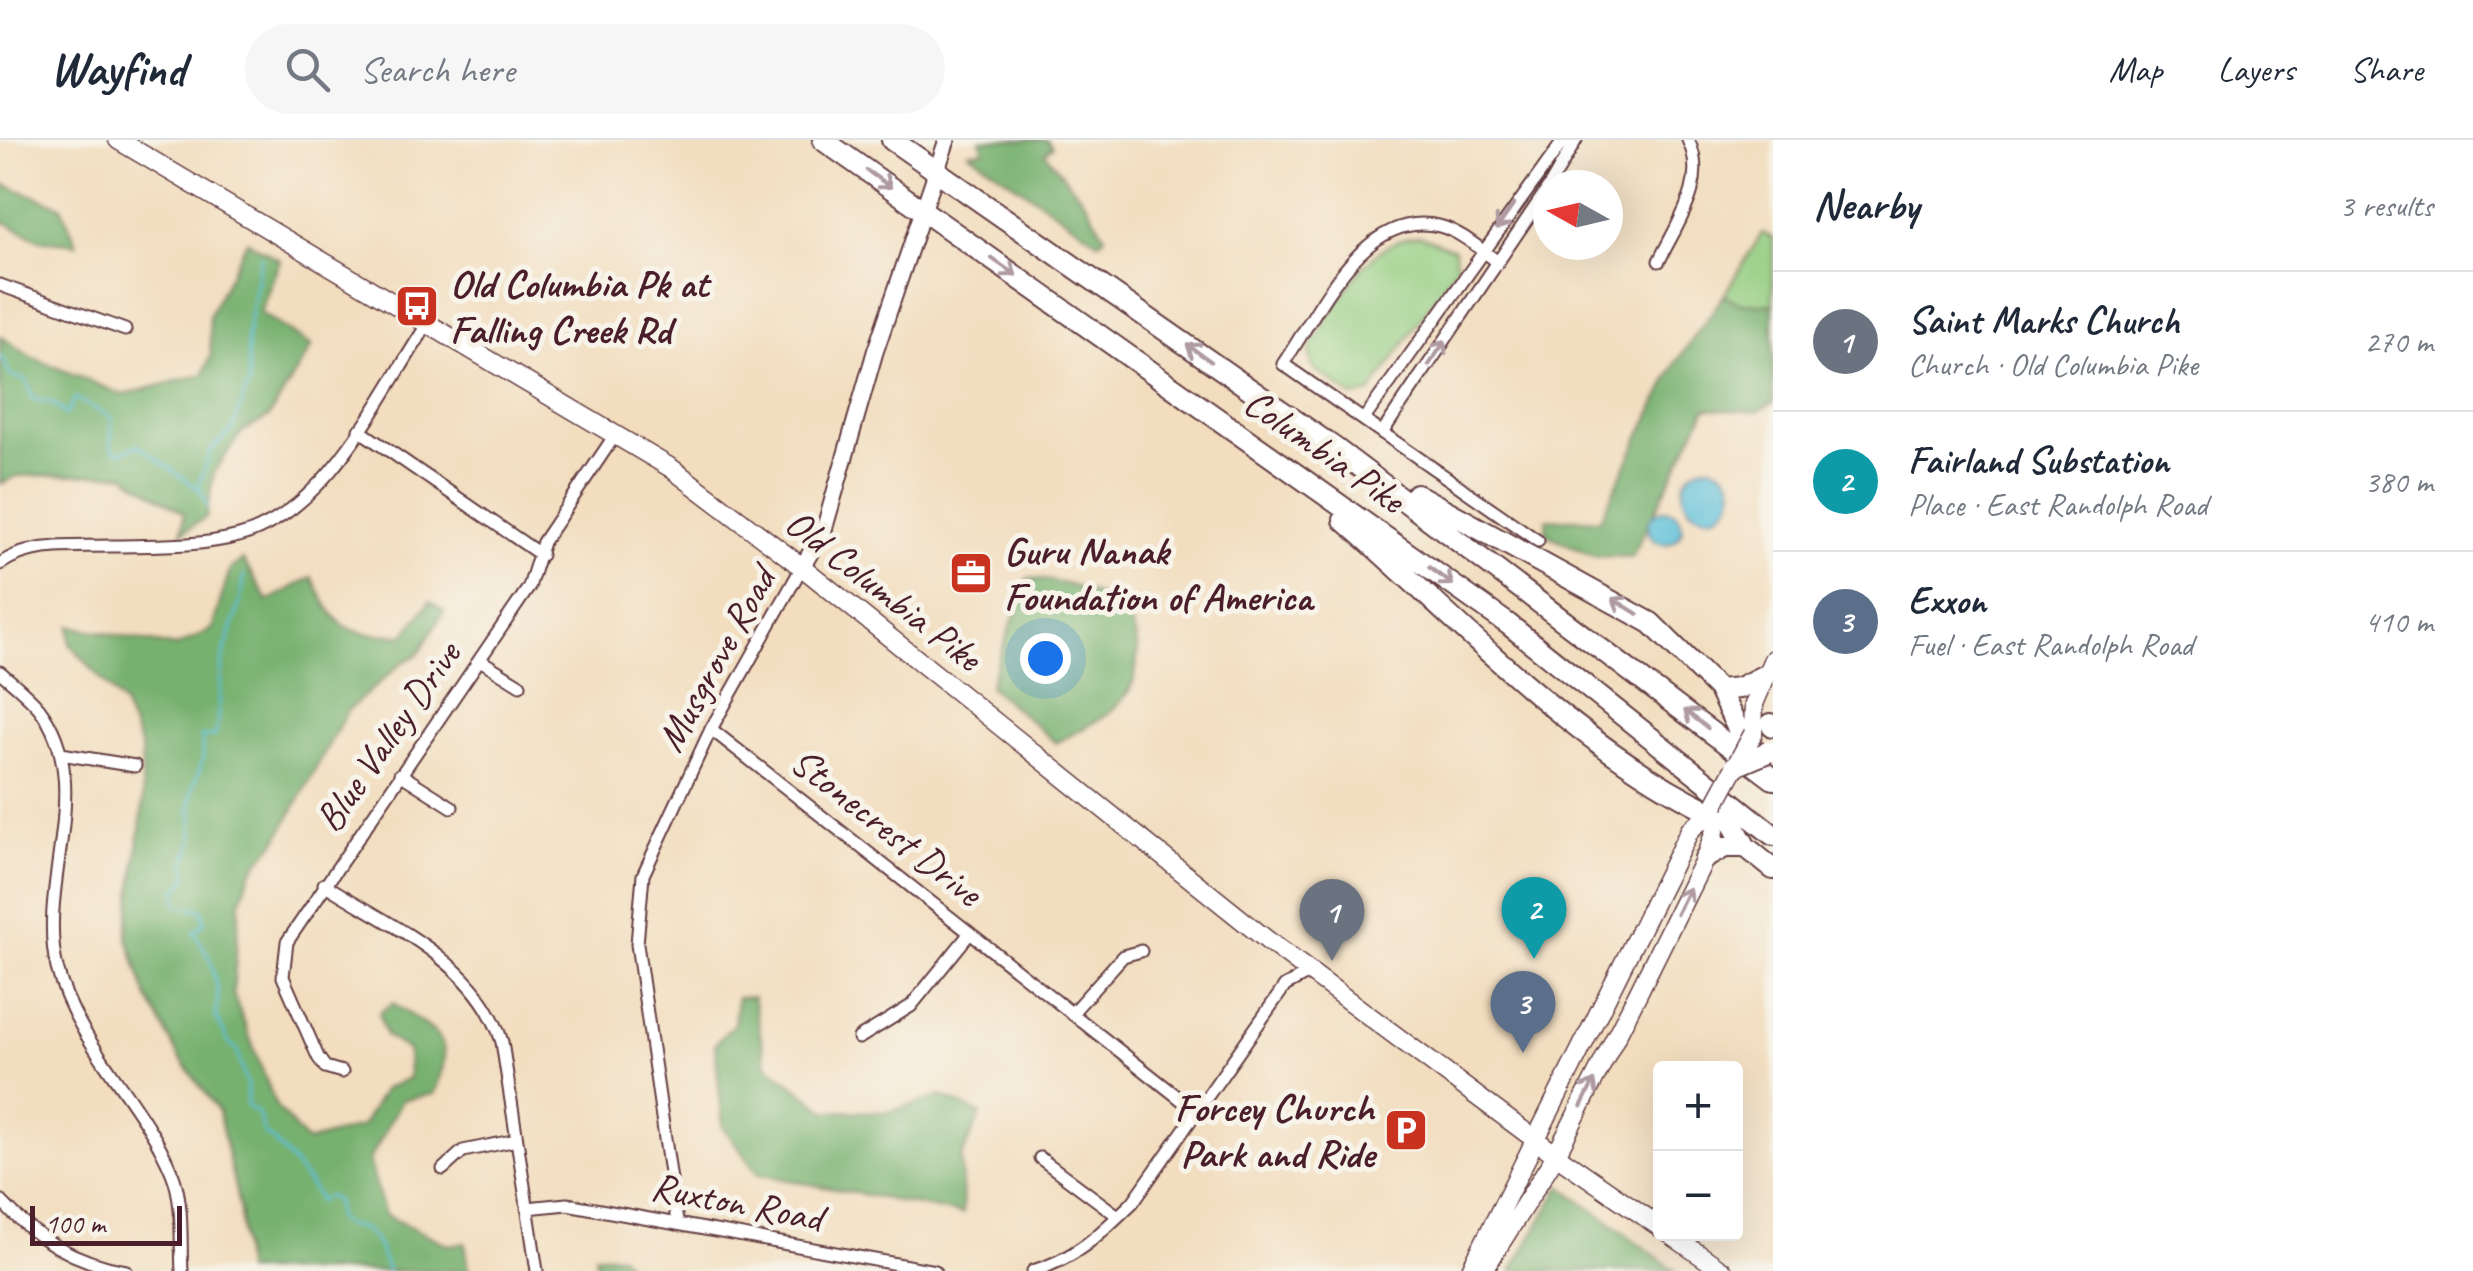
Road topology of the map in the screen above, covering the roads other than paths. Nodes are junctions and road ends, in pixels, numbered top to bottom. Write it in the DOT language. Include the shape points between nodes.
graph roads {
  1 [pos="118,140"];
  2 [pos="822,140"];
  3 [pos="892,140"];
  4 [pos="947,140"];
  5 [pos="1564,140"];
  6 [pos="1576,140"];
  7 [pos="1688,140"];
  8 [pos="1558,170"];
  9 [pos="938,172"];
  10 [pos="1533,210"];
  11 [pos="924,212"];
  12 [pos="1482,251"];
  13 [pos="1659,261"];
  14 [pos="1498,262"];
  15 [pos="0,285"];
  16 [pos="427,325"];
  17 [pos="125,330"];
  18 [pos="1364,419"];
  19 [pos="359,430"];
  20 [pos="1382,434"];
  21 [pos="615,435"];
  22 [pos="1248,437"];
  23 [pos="1336,449"];
  24 [pos="1538,541"];
  25 [pos="541,555"];
  26 [pos="0,564"];
  27 [pos="802,567"];
  28 [pos="480,660"];
  29 [pos="1769,667"];
  30 [pos="0,672"];
  31 [pos="520,685"];
  32 [pos="1718,690"];
  33 [pos="710,729"];
  34 [pos="1758,729"];
  35 [pos="1770,752"];
  36 [pos="61,754"];
  37 [pos="135,766"];
  38 [pos="1735,766"];
  39 [pos="400,774"];
  40 [pos="1773,778"];
  41 [pos="1717,806"];
  42 [pos="452,807"];
  43 [pos="1773,835"];
  44 [pos="1746,847"];
  45 [pos="1705,858"];
  46 [pos="1773,868"];
  47 [pos="324,884"];
  48 [pos="970,933"];
  49 [pos="1142,951"];
  50 [pos="1314,971"];
  51 [pos="1072,1014"];
  52 [pos="859,1038"];
  53 [pos="342,1072"];
  54 [pos="1197,1112"];
  55 [pos="516,1140"];
  56 [pos="1538,1140"];
  57 [pos="1556,1155"];
  58 [pos="1040,1158"];
  59 [pos="443,1169"];
  60 [pos="0,1200"];
  61 [pos="527,1208"];
  62 [pos="1118,1216"];
  63 [pos="1653,1221"];
  64 [pos="677,1222"];
  65 [pos="1680,1241"];
  66 [pos="126,1271"];
  67 [pos="179,1271"];
  68 [pos="537,1271"];
  69 [pos="935,1271"];
  70 [pos="1033,1271"];
  71 [pos="1470,1271"];
  72 [pos="1483,1271"];
  73 [pos="1723,1271"];
  1 -- 16 [label="main road, Old Columbia Pike"];
  2 -- 11 [label="highway, Columbia Pike, one-way"];
  3 -- 9 [label="highway, Columbia Pike"];
  4 -- 9 [label="street, Musgrove Road"];
  5 -- 12 [label="street, one-way"];
  6 -- 8 [label="street"];
  7 -- 13 [label="street" via="1694,188"];
  9 -- 11 [label="street, Musgrove Road"];
  23 -- 9 [label="highway, Columbia Pike, one-way"];
  10 -- 14 [label="street"];
  11 -- 22 [label="highway, Columbia Pike, one-way"];
  11 -- 27 [label="street, Musgrove Road" via="824,530"];
  12 -- 14 [label="street"];
  12 -- 18 [label="street"];
  12 -- 18 [label="street" via="1436,225 1404,224 1370,240 1284,364"];
  20 -- 14 [label="street, one-way"];
  15 -- 17 [label="street"];
  16 -- 19 [label="street"];
  16 -- 21 [label="main road, Old Columbia Pike"];
  18 -- 20 [label="street"];
  19 -- 25 [label="street"];
  19 -- 26 [label="street" via="328,476 296,507 242,536 36,548"];
  20 -- 24 [label="street"];
  21 -- 25 [label="street, Blue Valley Drive" via="543,542"];
  21 -- 27 [label="main road, Old Columbia Pike" via="671,468"];
  22 -- 41 [label="highway" via="1608,751 1662,788"];
  22 -- 43 [label="highway, Columbia Pike, one-way" via="1508,624"];
  32 -- 23 [label="highway, one-way" via="1673,642 1628,608"];
  40 -- 23 [label="highway, Columbia Pike, one-way"];
  25 -- 28 [label="street, Blue Valley Drive" via="529,587"];
  27 -- 33 [label="street, Musgrove Road"];
  27 -- 50 [label="main road, Old Columbia Pike"];
  28 -- 31 [label="street"];
  28 -- 39 [label="street, Blue Valley Drive"];
  29 -- 32 [label="highway" via="1739,688"];
  29 -- 34 [label="main road" via="1754,704"];
  30 -- 36 [label="street" via="38,707"];
  32 -- 34 [label="highway"];
  33 -- 48 [label="street, Stonecrest Drive"];
  33 -- 64 [label="street, Musgrove Road" via="650,852 638,908 637,944"];
  34 -- 38 [label="main road, bridge"];
  35 -- 38 [label="highway, bridge"];
  36 -- 37 [label="street"];
  36 -- 67 [label="street" via="65,781 52,932 57,968 71,1005 174,1176"];
  38 -- 41 [label="main road, bridge"];
  39 -- 42 [label="street"];
  39 -- 47 [label="street, Blue Valley Drive"];
  41 -- 44 [label="highway"];
  41 -- 45 [label="main road"];
  41 -- 56 [label="main road" via="1690,830"];
  44 -- 45 [label="highway" via="1725,847"];
  44 -- 46 [label="highway"];
  57 -- 45 [label="main road, one-way"];
  47 -- 53 [label="street, Blue Valley Drive" via="287,942 283,977 318,1057"];
  47 -- 55 [label="street" via="452,965 480,992 502,1042"];
  48 -- 51 [label="street, Stonecrest Drive"];
  48 -- 52 [label="street" via="900,1017"];
  49 -- 51 [label="street" via="1123,956"];
  50 -- 54 [label="street" via="1285,986"];
  50 -- 56 [label="main road, Old Columbia Pike"];
  51 -- 54 [label="street, Stonecrest Drive"];
  54 -- 62 [label="street"];
  55 -- 59 [label="street" via="463,1151"];
  55 -- 61 [label="street"];
  56 -- 57 [label="main road, Old Columbia Pike"];
  56 -- 71 [label="main road"];
  57 -- 63 [label="main road, Old Columbia Pike"];
  57 -- 72 [label="main road"];
  58 -- 62 [label="street"];
  60 -- 66 [label="street" via="53,1246"];
  61 -- 64 [label="street, Ruxton Road" via="568,1204"];
  61 -- 68 [label="street"];
  62 -- 70 [label="street" via="1089,1245"];
  64 -- 69 [label="street, Ruxton Road"];
  65 -- 73 [label="main road"];
}
